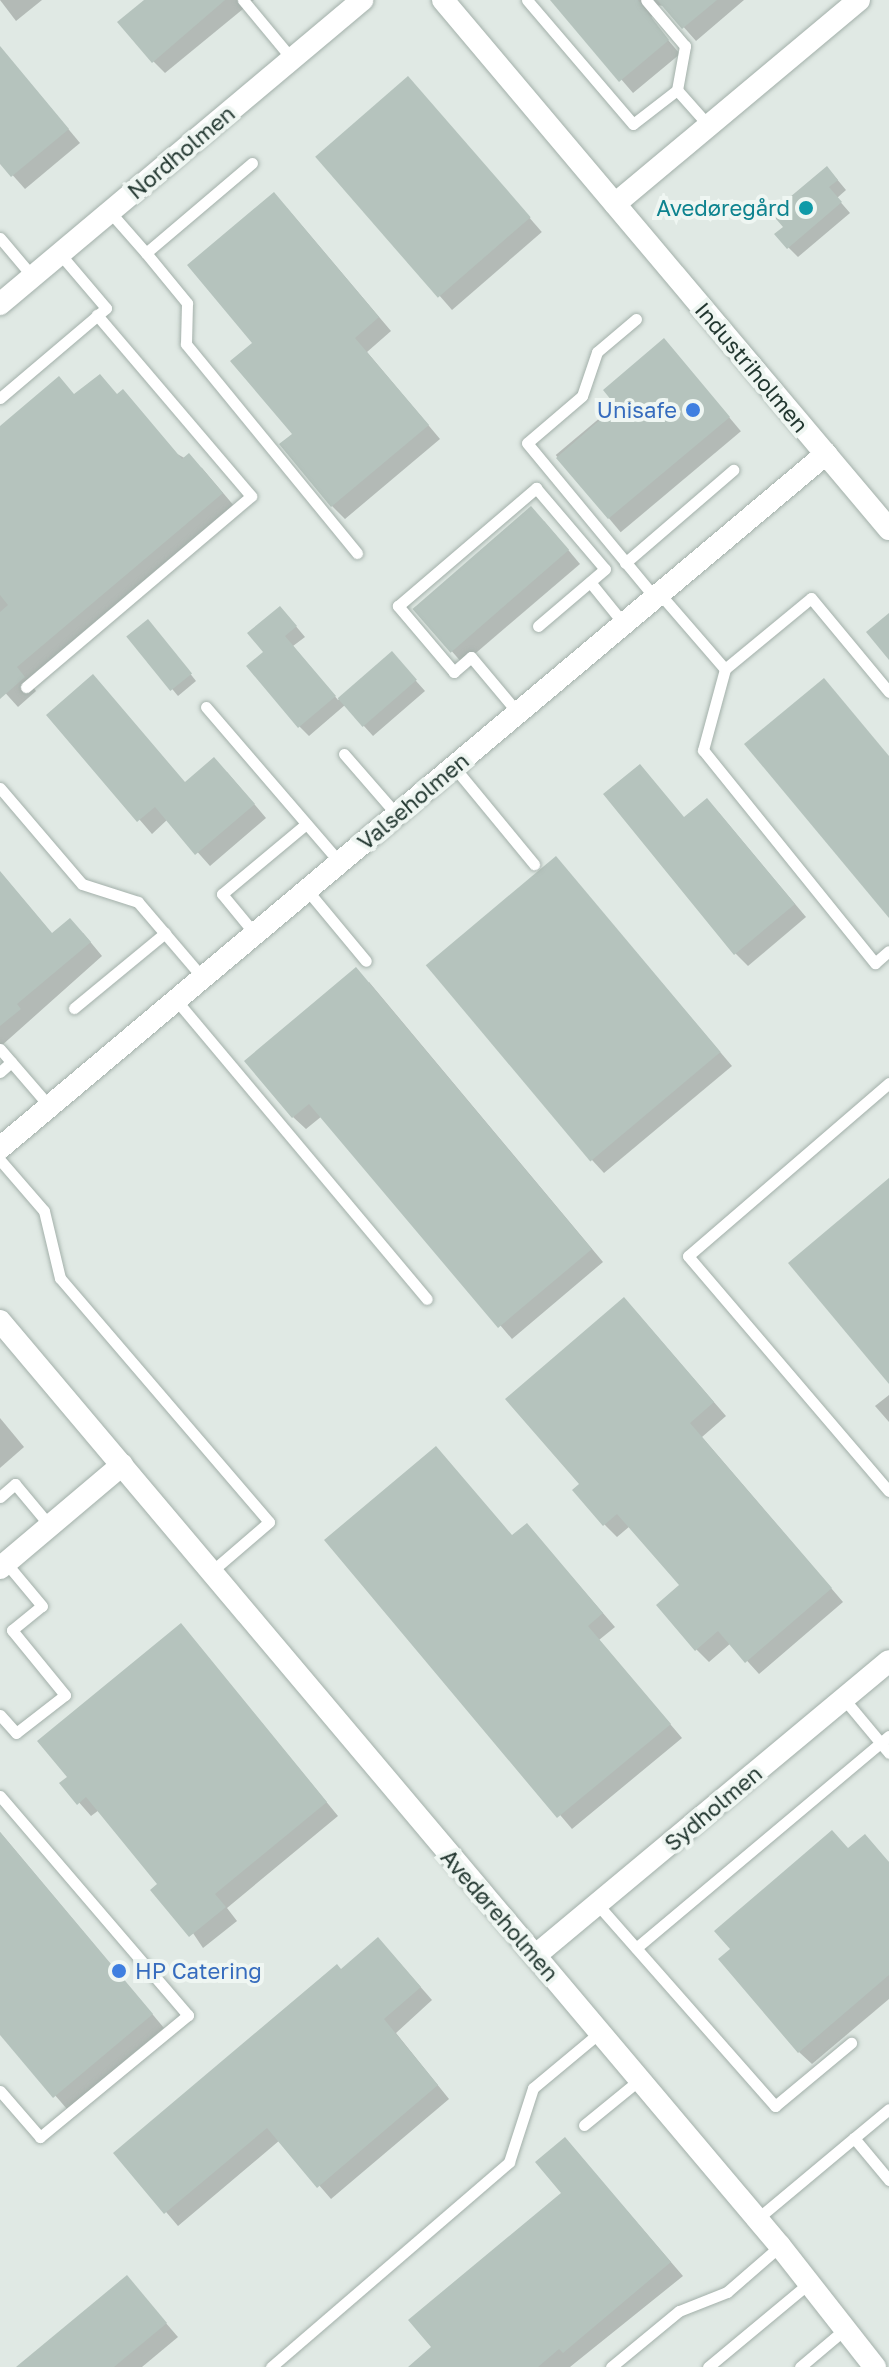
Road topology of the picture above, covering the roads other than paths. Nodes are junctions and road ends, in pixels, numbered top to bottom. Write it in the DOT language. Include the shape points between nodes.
graph roads {
  1 [pos="243,0"];
  2 [pos="362,0"];
  3 [pos="443,0"];
  4 [pos="527,0"];
  5 [pos="646,0"];
  6 [pos="848,3"];
  7 [pos="292,59"];
  8 [pos="677,90"];
  9 [pos="709,126"];
  10 [pos="252,163"];
  11 [pos="615,204"];
  12 [pos="110,212"];
  13 [pos="0,238"];
  14 [pos="146,253"];
  15 [pos="60,254"];
  16 [pos="33,277"];
  17 [pos="0,304"];
  18 [pos="97,315"];
  19 [pos="636,319"];
  20 [pos="0,398"];
  21 [pos="826,454"];
  22 [pos="733,470"];
  23 [pos="889,529"];
  24 [pos="357,553"];
  25 [pos="625,563"];
  26 [pos="590,582"];
  27 [pos="658,596"];
  28 [pos="624,624"];
  29 [pos="538,626"];
  30 [pos="725,669"];
  31 [pos="26,687"];
  32 [pos="889,692"];
  33 [pos="206,707"];
  34 [pos="518,713"];
  35 [pos="344,754"];
  36 [pos="454,767"];
  37 [pos="0,788"];
  38 [pos="397,815"];
  39 [pos="306,824"];
  40 [pos="340,863"];
  41 [pos="534,864"];
  42 [pos="307,890"];
  43 [pos="165,933"];
  44 [pos="255,934"];
  45 [pos="889,951"];
  46 [pos="366,961"];
  47 [pos="203,978"];
  48 [pos="176,1000"];
  49 [pos="74,1008"];
  50 [pos="0,1049"];
  51 [pos="11,1062"];
  52 [pos="0,1072"];
  53 [pos="889,1083"];
  54 [pos="50,1107"];
  55 [pos="0,1148"];
  56 [pos="0,1160"];
  57 [pos="427,1299"];
  58 [pos="0,1321"];
  59 [pos="122,1465"];
  60 [pos="889,1491"];
  61 [pos="0,1497"];
  62 [pos="50,1526"];
  63 [pos="3,1566"];
  64 [pos="212,1571"];
  65 [pos="889,1661"];
  66 [pos="844,1699"];
  67 [pos="0,1715"];
  68 [pos="885,1739"];
  69 [pos="889,1753"];
  70 [pos="0,1796"];
  71 [pos="598,1905"];
  72 [pos="636,1948"];
  73 [pos="536,1955"];
  74 [pos="599,2033"];
  75 [pos="851,2043"];
  76 [pos="638,2081"];
  77 [pos="0,2091"];
  78 [pos="889,2109"];
  79 [pos="584,2125"];
  80 [pos="854,2138"];
  81 [pos="889,2180"];
  82 [pos="757,2219"];
  83 [pos="780,2246"];
  84 [pos="809,2283"];
  85 [pos="844,2330"];
  86 [pos="271,2367"];
  87 [pos="611,2367"];
  88 [pos="708,2367"];
  89 [pos="800,2367"];
  90 [pos="875,2367"];
  1 -- 7 [label="lane"];
  2 -- 7 [label="street, Nordholmen"];
  3 -- 11 [label="street, Industriholmen"];
  4 -- 8 [label="lane" via="633,124"];
  5 -- 8 [label="lane" via="685,46"];
  6 -- 9 [label="street"];
  7 -- 12 [label="street, Nordholmen"];
  8 -- 9 [label="lane"];
  9 -- 11 [label="street"];
  10 -- 14 [label="lane"];
  11 -- 21 [label="street, Industriholmen"];
  12 -- 14 [label="lane"];
  12 -- 15 [label="street, Nordholmen"];
  13 -- 16 [label="lane"];
  14 -- 24 [label="lane" via="187,303 186,344"];
  15 -- 16 [label="street, Nordholmen"];
  15 -- 18 [label="lane" via="106,308"];
  16 -- 17 [label="street, Nordholmen"];
  18 -- 20 [label="lane"];
  18 -- 31 [label="lane" via="251,496"];
  19 -- 25 [label="lane" via="597,352 582,396 527,443"];
  21 -- 23 [label="street, Industriholmen"];
  21 -- 27 [label="street, Valseholmen"];
  22 -- 25 [label="lane"];
  25 -- 27 [label="lane"];
  26 -- 28 [label="lane"];
  26 -- 29 [label="lane"];
  26 -- 34 [label="lane" via="605,569 536,488 398,606 454,672 471,657"];
  27 -- 28 [label="street, Valseholmen"];
  27 -- 30 [label="lane"];
  28 -- 34 [label="street, Valseholmen"];
  30 -- 32 [label="lane" via="811,598"];
  30 -- 45 [label="lane" via="703,750 875,963"];
  33 -- 39 [label="lane"];
  34 -- 36 [label="street, Valseholmen"];
  35 -- 38 [label="lane"];
  36 -- 38 [label="street, Valseholmen"];
  36 -- 41 [label="lane"];
  37 -- 43 [label="lane" via="82,884 138,902"];
  38 -- 40 [label="street, Valseholmen"];
  39 -- 40 [label="lane"];
  39 -- 44 [label="lane" via="222,894"];
  40 -- 42 [label="street, Valseholmen"];
  42 -- 44 [label="street, Valseholmen"];
  42 -- 46 [label="lane"];
  43 -- 47 [label="lane"];
  43 -- 49 [label="lane"];
  44 -- 47 [label="street, Valseholmen"];
  47 -- 48 [label="street, Valseholmen"];
  48 -- 54 [label="street, Valseholmen"];
  48 -- 57 [label="lane"];
  50 -- 51 [label="lane"];
  51 -- 52 [label="lane"];
  51 -- 54 [label="lane"];
  53 -- 60 [label="lane" via="688,1256"];
  54 -- 55 [label="street, Valseholmen"];
  56 -- 64 [label="lane" via="44,1211 60,1278 269,1522"];
  58 -- 59 [label="street, Avedøreholmen"];
  59 -- 62 [label="street"];
  59 -- 64 [label="street, Avedøreholmen"];
  61 -- 62 [label="lane" via="15,1484"];
  62 -- 63 [label="street"];
  63 -- 67 [label="lane" via="42,1606 12,1630 65,1695 16,1733"];
  64 -- 73 [label="street, Avedøreholmen"];
  65 -- 66 [label="street, Sydholmen"];
  66 -- 68 [label="lane"];
  66 -- 71 [label="street, Sydholmen"];
  68 -- 69 [label="lane"];
  68 -- 72 [label="lane"];
  70 -- 77 [label="lane" via="188,2015 40,2137"];
  71 -- 72 [label="lane"];
  71 -- 73 [label="street, Sydholmen"];
  72 -- 75 [label="lane" via="775,2106"];
  73 -- 74 [label="street, Avedøreholmen"];
  74 -- 76 [label="street, Avedøreholmen"];
  74 -- 86 [label="lane" via="533,2088 509,2162"];
  76 -- 79 [label="lane"];
  76 -- 82 [label="street, Avedøreholmen"];
  78 -- 80 [label="lane"];
  80 -- 81 [label="lane"];
  80 -- 82 [label="lane"];
  82 -- 83 [label="street, Avedøreholmen"];
  83 -- 84 [label="street, Avedøreholmen"];
  83 -- 87 [label="lane" via="727,2292 679,2311"];
  84 -- 85 [label="street, Avedøreholmen"];
  84 -- 88 [label="lane"];
  85 -- 89 [label="lane"];
  85 -- 90 [label="street, Avedøreholmen"];
}
